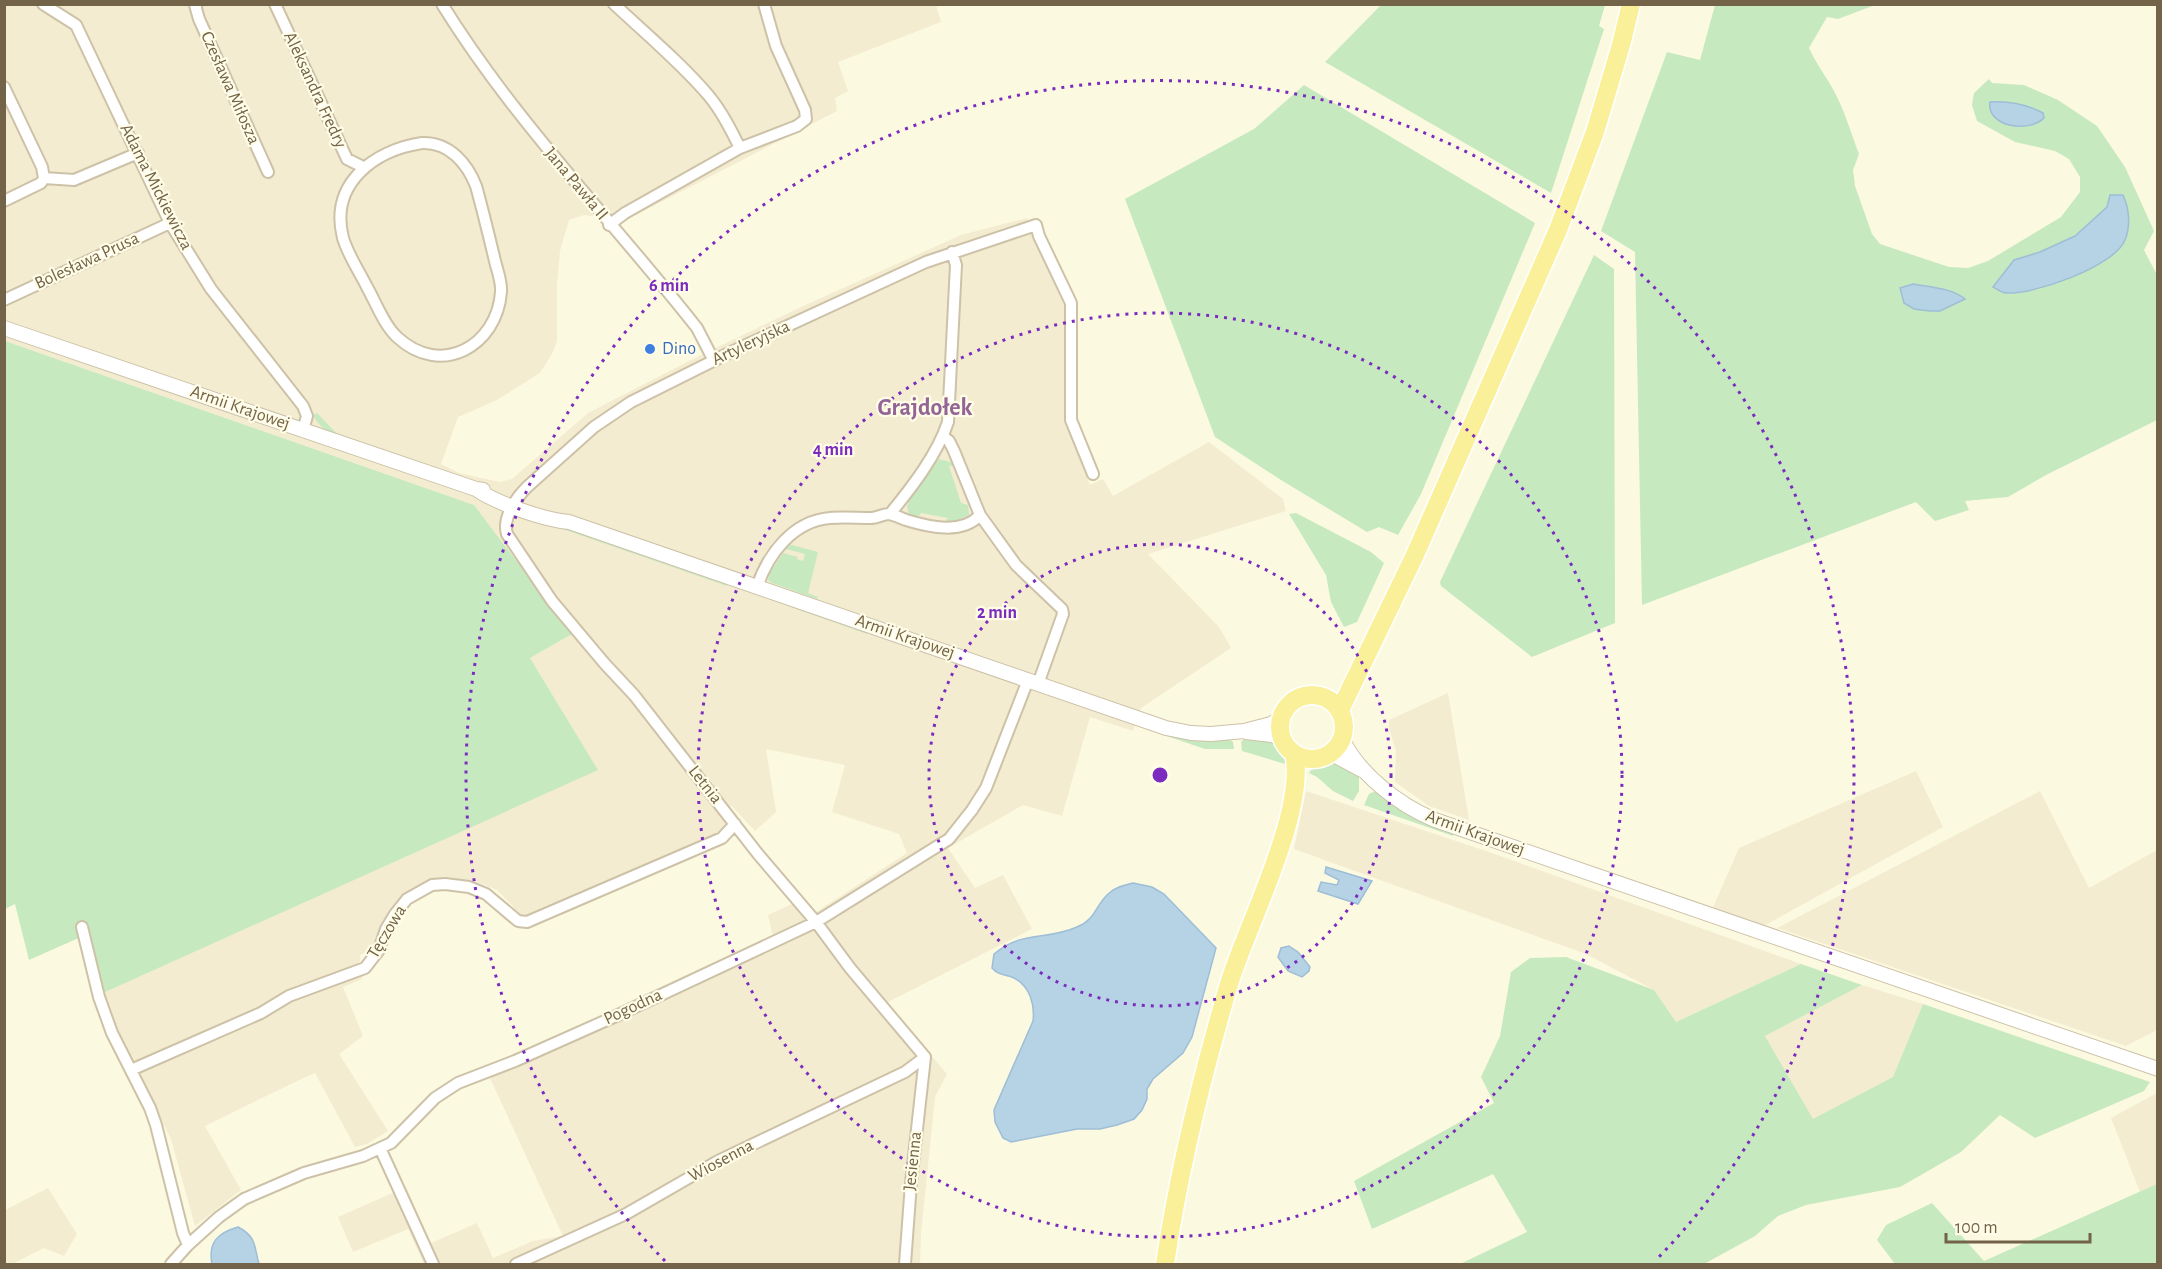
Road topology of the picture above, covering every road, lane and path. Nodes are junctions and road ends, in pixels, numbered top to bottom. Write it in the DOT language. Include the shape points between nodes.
graph roads {
  1 [pos="43,4"];
  2 [pos="197,4"];
  3 [pos="276,4"];
  4 [pos="442,4"];
  5 [pos="614,4"];
  6 [pos="764,4"];
  7 [pos="1631,4"];
  8 [pos="4,87"];
  9 [pos="741,148"];
  10 [pos="138,153"];
  11 [pos="363,167"];
  12 [pos="268,172"];
  13 [pos="44,178"];
  14 [pos="4,201"];
  15 [pos="170,223"];
  16 [pos="609,225"];
  17 [pos="952,252"];
  18 [pos="4,300"];
  19 [pos="4,328"];
  20 [pos="714,361"];
  21 [pos="303,430"];
  22 [pos="943,436"];
  23 [pos="1093,474"];
  24 [pos="515,503"];
  25 [pos="890,514"];
  26 [pos="980,515"];
  27 [pos="758,587"];
  28 [pos="1358,670"];
  29 [pos="1033,682"];
  30 [pos="1324,697"];
  31 [pos="1340,710"];
  32 [pos="1281,718"];
  33 [pos="1244,731"];
  34 [pos="1282,739"];
  35 [pos="1342,739"];
  36 [pos="1294,753"];
  37 [pos="1321,757"];
  38 [pos="1364,771"];
  39 [pos="1295,791"];
  40 [pos="735,824"];
  41 [pos="816,922"];
  42 [pos="82,927"];
  43 [pos="925,1057"];
  44 [pos="2157,1069"];
  45 [pos="131,1070"];
  46 [pos="380,1148"];
  47 [pos="189,1245"];
  48 [pos="171,1264"];
  49 [pos="433,1264"];
  50 [pos="516,1264"];
  51 [pos="905,1264"];
  52 [pos="1165,1264"];
  1 -- 10 [label="street, Adama Mickiewicza" via="76,25"];
  2 -- 12 [label="street, Czesława Miłosza" via="199,19"];
  3 -- 11 [label="street, Aleksandra Fredry" via="347,159"];
  4 -- 16 [label="street, Jana Pawła II" via="525,122"];
  5 -- 9 [label="street" via="710,97"];
  6 -- 9 [label="street" via="776,46 806,119"];
  7 -- 28 [label="main road" via="1594,132 1558,230 1414,557"];
  8 -- 13 [label="street"];
  9 -- 16 [label="street"];
  10 -- 13 [label="street" via="82,178"];
  10 -- 15 [label="street, Adama Mickiewicza"];
  11 -- 11 [label="street, Aleksandra Fredry" via="346,194 343,237 388,325 408,345 434,356 469,349 494,321 502,289 471,173 452,152 429,143 400,148"];
  13 -- 14 [label="street"];
  15 -- 18 [label="street, Bolesława Prusa"];
  15 -- 21 [label="street, Adama Mickiewicza" via="211,290 303,406 307,416"];
  16 -- 20 [label="street, Jana Pawła II" via="697,328"];
  17 -- 20 [label="street, Artyleryjska"];
  17 -- 22 [label="street" via="956,265 950,398"];
  17 -- 23 [label="street, Artyleryjska" via="1036,225 1071,303 1071,420"];
  19 -- 21 [label="street, Armii Krajowej"];
  20 -- 24 [label="street, Artyleryjska" via="631,402 594,427 527,487"];
  21 -- 24 [label="street, Armii Krajowej" via="476,489 487,497"];
  22 -- 25 [label="street"];
  22 -- 26 [label="street" via="954,451"];
  24 -- 27 [label="street, Armii Krajowej" via="558,514 569,522"];
  24 -- 40 [label="street, Letnia" via="506,531 552,601 634,695"];
  25 -- 26 [label="street" via="927,526 950,527 972,524"];
  25 -- 27 [label="street" via="828,518 802,526 778,548"];
  26 -- 29 [label="street" via="1016,565 1062,609"];
  27 -- 29 [label="street, Armii Krajowej"];
  28 -- 30 [label="main road"];
  28 -- 31 [label="main road"];
  29 -- 33 [label="street, Armii Krajowej" via="1180,731"];
  29 -- 41 [label="street, Pogodna" via="986,788 949,839"];
  30 -- 31 [label="main road"];
  30 -- 32 [label="main road" via="1298,698"];
  31 -- 35 [label="main road" via="1344,724"];
  32 -- 33 [label="street, Armii Krajowej"];
  32 -- 34 [label="main road"];
  33 -- 34 [label="street, Armii Krajowej"];
  34 -- 36 [label="main road"];
  35 -- 37 [label="main road"];
  35 -- 38 [label="street, Armii Krajowej"];
  36 -- 37 [label="main road" via="1306,759"];
  36 -- 39 [label="main road"];
  37 -- 38 [label="street, Armii Krajowej" via="1336,756"];
  37 -- 39 [label="main road" via="1310,763"];
  38 -- 44 [label="street, Armii Krajowej" via="1400,801 1429,818"];
  39 -- 52 [label="main road" via="1278,853 1237,962 1212,1044 1179,1183"];
  40 -- 41 [label="street, Letnia"];
  40 -- 45 [label="street, Tęczowa" via="722,838 527,922 518,921 486,894 469,887 432,885 407,899 365,968 289,996 250,1018"];
  41 -- 43 [label="street, Letnia"];
  41 -- 46 [label="street, Pogodna" via="596,1025 458,1083 435,1098 391,1143"];
  42 -- 45 [label="street" via="99,997"];
  43 -- 50 [label="street, Wiosenna" via="905,1072 718,1161 626,1214"];
  43 -- 51 [label="street, Jesienna"];
  45 -- 47 [label="street" via="156,1125"];
  46 -- 47 [label="street, Pogodna" via="304,1173 244,1199"];
  46 -- 49 [label="street"];
  47 -- 48 [label="street, Pogodna"];
}
